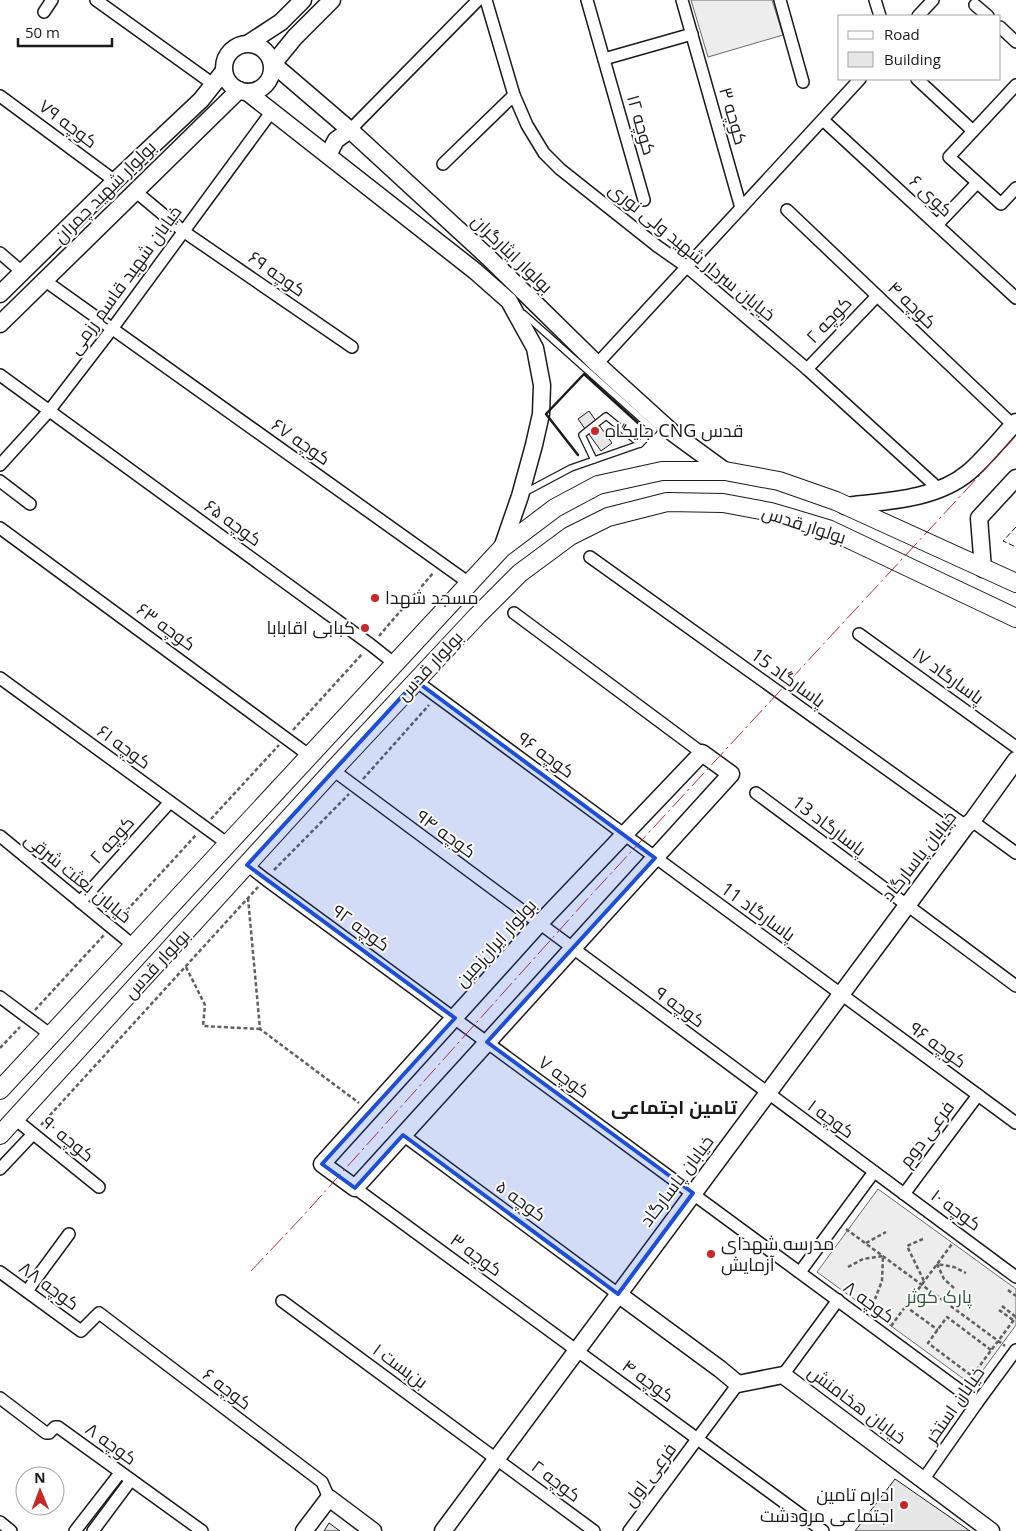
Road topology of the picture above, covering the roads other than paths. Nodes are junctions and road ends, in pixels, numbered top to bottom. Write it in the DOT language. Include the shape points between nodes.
graph roads {
  1 [pos="52,0"];
  2 [pos="96,0"];
  3 [pos="303,0"];
  4 [pos="332,0"];
  5 [pos="478,0"];
  6 [pos="486,0"];
  7 [pos="588,0"];
  8 [pos="682,0"];
  9 [pos="780,0"];
  10 [pos="875,0"];
  11 [pos="933,0"];
  12 [pos="976,5"];
  13 [pos="44,12"];
  14 [pos="880,15"];
  15 [pos="919,15"];
  16 [pos="987,15"];
  17 [pos="281,22"];
  18 [pos="1001,28"];
  19 [pos="692,34"];
  20 [pos="295,37"];
  21 [pos="1016,42"];
  22 [pos="249,43"];
  23 [pos="604,58"];
  24 [pos="272,64"];
  25 [pos="224,71"];
  26 [pos="859,80"];
  27 [pos="918,80"];
  28 [pos="803,82"];
  29 [pos="213,84"];
  30 [pos="1016,85"];
  31 [pos="243,91"];
  32 [pos="514,95"];
  33 [pos="0,96"];
  34 [pos="272,111"];
  35 [pos="823,120"];
  36 [pos="350,130"];
  37 [pos="973,131"];
  38 [pos="328,155"];
  39 [pos="443,164"];
  40 [pos="115,181"];
  41 [pos="977,182"];
  42 [pos="1016,188"];
  43 [pos="135,191"];
  44 [pos="644,200"];
  45 [pos="741,208"];
  46 [pos="787,210"];
  47 [pos="937,225"];
  48 [pos="183,231"];
  49 [pos="0,253"];
  50 [pos="687,267"];
  51 [pos="22,272"];
  52 [pos="44,280"];
  53 [pos="0,294"];
  54 [pos="877,296"];
  55 [pos="1016,298"];
  56 [pos="509,301"];
  57 [pos="0,324"];
  58 [pos="112,329"];
  59 [pos="352,347"];
  60 [pos="597,364"];
  61 [pos="807,369"];
  62 [pos="0,375"];
  63 [pos="49,411"];
  64 [pos="1014,424"];
  65 [pos="640,444"];
  66 [pos="594,460"];
  67 [pos="0,465"];
  68 [pos="725,470"];
  69 [pos="1016,478"];
  70 [pos="0,481"];
  71 [pos="940,490"];
  72 [pos="520,496"];
  73 [pos="30,504"];
  74 [pos="845,506"];
  75 [pos="0,528"];
  76 [pos="502,548"];
  77 [pos="590,557"];
  78 [pos="983,569"];
  79 [pos="469,583"];
  80 [pos="1016,583"];
  81 [pos="514,613"];
  82 [pos="1016,618"];
  83 [pos="859,634"];
  84 [pos="395,664"];
  85 [pos="0,678"];
  86 [pos="416,681"];
  87 [pos="1016,747"];
  88 [pos="702,753"];
  89 [pos="310,756"];
  90 [pos="1016,760"];
  91 [pos="333,770"];
  92 [pos="756,793"];
  93 [pos="170,802"];
  94 [pos="969,824"];
  95 [pos="624,834"];
  96 [pos="0,836"];
  97 [pos="228,844"];
  98 [pos="1016,853"];
  99 [pos="655,858"];
  100 [pos="248,865"];
  101 [pos="80,902"];
  102 [pos="907,905"];
  103 [pos="539,924"];
  104 [pos="134,946"];
  105 [pos="572,949"];
  106 [pos="1016,986"];
  107 [pos="840,994"];
  108 [pos="0,998"];
  109 [pos="455,1018"];
  110 [pos="51,1035"];
  111 [pos="488,1042"];
  112 [pos="0,1090"];
  113 [pos="767,1093"];
  114 [pos="978,1096"];
  115 [pos="15,1118"];
  116 [pos="1016,1123"];
  117 [pos="33,1134"];
  118 [pos="0,1135"];
  119 [pos="403,1135"];
  120 [pos="0,1169"];
  121 [pos="874,1172"];
  122 [pos="99,1187"];
  123 [pos="355,1188"];
  124 [pos="693,1193"];
  125 [pos="904,1194"];
  126 [pos="69,1234"];
  127 [pos="0,1272"];
  128 [pos="800,1272"];
  129 [pos="1016,1277"];
  130 [pos="27,1291"];
  131 [pos="618,1294"];
  132 [pos="838,1300"];
  133 [pos="282,1301"];
  134 [pos="98,1314"];
  135 [pos="576,1350"];
  136 [pos="1015,1351"];
  137 [pos="783,1375"];
  138 [pos="738,1384"];
  139 [pos="0,1398"];
  140 [pos="977,1403"];
  141 [pos="698,1440"];
  142 [pos="496,1459"];
  143 [pos="120,1473"];
  144 [pos="131,1480"];
  145 [pos="923,1480"];
  146 [pos="328,1498"];
  147 [pos="0,1522"];
  148 [pos="12,1531"];
  149 [pos="75,1531"];
  150 [pos="93,1531"];
  151 [pos="202,1531"];
  152 [pos="304,1531"];
  153 [pos="373,1531"];
  154 [pos="443,1531"];
  155 [pos="594,1531"];
  156 [pos="630,1531"];
  157 [pos="823,1531"];
  158 [pos="991,1531"];
  1 -- 13 [label="street"];
  2 -- 29 [label="street"];
  3 -- 17 [label="street"];
  4 -- 20 [label="street"];
  5 -- 36 [label="street"];
  6 -- 32 [label="street, خیابان سردار شهید ولی نوری"];
  7 -- 23 [label="street, کوچه ۱۲"];
  8 -- 19 [label="street, کوچه ۳"];
  9 -- 28 [label="street"];
  10 -- 14 [label="street"];
  11 -- 15 [label="street"];
  12 -- 16 [label="street"];
  17 -- 20 [label="street" via="284,33"];
  17 -- 22 [label="street"];
  18 -- 21 [label="street"];
  19 -- 23 [label="street"];
  19 -- 45 [label="street, کوچه ۳"];
  20 -- 24 [label="street"];
  22 -- 24 [label="street" via="265,49"];
  22 -- 25 [label="street" via="241,44 227,54"];
  23 -- 44 [label="street, کوچه ۱۲"];
  24 -- 31 [label="street" via="269,81 263,87 256,91"];
  24 -- 36 [label="street, بولوار ایثارگران"];
  25 -- 29 [label="street, بولوار شهید چمران"];
  25 -- 31 [label="street" via="232,86"];
  26 -- 35 [label="street"];
  27 -- 37 [label="street"];
  29 -- 40 [label="street, بولوار شهید چمران" via="201,100"];
  30 -- 37 [label="street"];
  31 -- 34 [label="street, بولوار ایثارگران"];
  31 -- 43 [label="street, بولوار شهید چمران"];
  32 -- 39 [label="street"];
  32 -- 50 [label="street, خیابان سردار شهید ولی نوری" via="544,153 560,169"];
  33 -- 40 [label="street, کوچه ۷۹"];
  34 -- 38 [label="street, بولوار ایثارگران"];
  34 -- 48 [label="street, خیابان شهید قاسم رزمی"];
  35 -- 45 [label="street"];
  35 -- 47 [label="street, کوی ۶"];
  36 -- 38 [label="street" via="336,140"];
  36 -- 60 [label="street, بولوار ایثارگران" via="488,257"];
  37 -- 41 [label="street" via="949,157"];
  38 -- 56 [label="street, بولوار ایثارگران"];
  40 -- 51 [label="street, بولوار شهید چمران"];
  41 -- 42 [label="street" via="1001,204"];
  41 -- 47 [label="street"];
  43 -- 48 [label="street, کوچه ۶۹"];
  43 -- 52 [label="street, بولوار شهید چمران"];
  45 -- 50 [label="street"];
  46 -- 54 [label="street, کوچه ۴"];
  47 -- 55 [label="street, کوی ۶"];
  48 -- 58 [label="street, خیابان شهید قاسم رزمی"];
  48 -- 59 [label="street, کوچه ۶۹"];
  49 -- 51 [label="street"];
  50 -- 60 [label="street"];
  50 -- 61 [label="street, خیابان سردار شهید ولی نوری"];
  51 -- 53 [label="street, بولوار شهید چمران"];
  52 -- 57 [label="street, بولوار شهید چمران"];
  52 -- 58 [label="street, کوچه ۶۷"];
  54 -- 61 [label="street, کوچه ۲"];
  54 -- 64 [label="street, کوچه ۴"];
  56 -- 65 [label="lane" via="654,430"];
  56 -- 72 [label="street, بولوار ایثارگران" via="535,348 542,385 541,414"];
  58 -- 63 [label="street, خیابان شهید قاسم رزمی"];
  58 -- 79 [label="street, کوچه ۶۷"];
  60 -- 68 [label="street, بولوار ایثارگران" via="674,432"];
  61 -- 71 [label="street, خیابان سردار شهید ولی نوری"];
  62 -- 63 [label="street, کوچه ۶۵"];
  63 -- 67 [label="street, خیابان شهید قاسم رزمی"];
  63 -- 84 [label="street, کوچه ۶۵"];
  64 -- 71 [label="street" via="968,473"];
  65 -- 66 [label="lane"];
  65 -- 66 [label="lane" via="606,416 582,434"];
  66 -- 72 [label="lane" via="571,468"];
  68 -- 74 [label="main road, بولوار قدس" via="779,481"];
  68 -- 76 [label="main road, بولوار قدس" via="662,471 598,485 554,508"];
  69 -- 78 [label="street" via="979,518"];
  70 -- 73 [label="street"];
  71 -- 74 [label="street" via="910,498"];
  72 -- 76 [label="street, بولوار ایثارگران"];
  74 -- 78 [label="main road, بولوار قدس"];
  75 -- 89 [label="street, کوچه ۶۳"];
  76 -- 79 [label="main road, بولوار قدس"];
  77 -- 94 [label="street, پاسارگاد 15"];
  78 -- 80 [label="main road, بولوار قدس"];
  79 -- 84 [label="main road, بولوار قدس"];
  81 -- 88 [label="street"];
  82 -- 86 [label="main road, بولوار قدس" via="828,529 771,512 723,503 667,502 608,517 570,536 520,573"];
  83 -- 87 [label="street, پاسارگاد ۱۷"];
  84 -- 89 [label="main road, بولوار قدس"];
  85 -- 93 [label="street, کوچه ۶۱"];
  86 -- 91 [label="main road, بولوار قدس"];
  86 -- 95 [label="street, کوچه ۹۶"];
  88 -- 95 [label="street, بولوار ایران‌زمین"];
  88 -- 99 [label="street" via="731,774"];
  89 -- 97 [label="main road, بولوار قدس"];
  90 -- 94 [label="street, خیابان پاسارگاد"];
  91 -- 100 [label="main road, بولوار قدس"];
  91 -- 103 [label="street, کوچه ۹۴"];
  92 -- 102 [label="street, پاسارگاد 13"];
  93 -- 97 [label="street, کوچه ۶۱"];
  93 -- 101 [label="street, کوچه ۲"];
  94 -- 98 [label="street, پاسارگاد 15"];
  94 -- 102 [label="street, خیابان پاسارگاد"];
  95 -- 99 [label="street, کوچه ۹۶"];
  95 -- 103 [label="street, بولوار ایران‌زمین"];
  96 -- 101 [label="street, خیابان بعثت شرقی"];
  97 -- 104 [label="main road, بولوار قدس"];
  99 -- 105 [label="street"];
  99 -- 107 [label="street, پاسارگاد 11"];
  100 -- 109 [label="street, کوچه ۹۲"];
  100 -- 115 [label="main road, بولوار قدس"];
  101 -- 104 [label="street, خیابان بعثت شرقی"];
  102 -- 106 [label="street, پاسارگاد 13"];
  102 -- 107 [label="street, خیابان پاسارگاد"];
  103 -- 105 [label="street, کوچه ۹۴"];
  103 -- 109 [label="street, بولوار ایران‌زمین"];
  104 -- 110 [label="main road, بولوار قدس"];
  105 -- 111 [label="street"];
  105 -- 113 [label="street, کوچه ۹"];
  107 -- 113 [label="street, خیابان پاسارگاد"];
  107 -- 114 [label="street, کوچه ۹۶"];
  108 -- 110 [label="street"];
  109 -- 111 [label="street, کوچه ۹۲"];
  109 -- 123 [label="street, بولوار ایران‌زمین" via="322,1164"];
  110 -- 112 [label="main road, بولوار قدس"];
  111 -- 119 [label="street"];
  111 -- 124 [label="street, کوچه ۷"];
  113 -- 121 [label="street, کوچه ۱"];
  113 -- 124 [label="street, خیابان پاسارگاد"];
  114 -- 116 [label="street, کوچه ۹۶"];
  114 -- 125 [label="street, فرعی دوم"];
  115 -- 117 [label="street, کوچه ۹۰"];
  115 -- 118 [label="main road, بولوار قدس"];
  117 -- 120 [label="street"];
  117 -- 122 [label="street, کوچه ۹۰"];
  119 -- 123 [label="street"];
  119 -- 131 [label="street, کوچه ۵"];
  121 -- 125 [label="street, کوچه ۱۰"];
  121 -- 128 [label="street"];
  123 -- 135 [label="street, کوچه ۳"];
  124 -- 128 [label="street, کوچه ۸"];
  124 -- 131 [label="street, خیابان پاسارگاد"];
  125 -- 129 [label="street, کوچه ۱۰"];
  126 -- 130 [label="street"];
  127 -- 130 [label="street, کوچه ۸۸"];
  128 -- 132 [label="street, کوچه ۸"];
  130 -- 134 [label="street, کوچه ۸۸" via="81,1331"];
  131 -- 135 [label="street, خیابان پاسارگاد"];
  131 -- 138 [label="street"];
  132 -- 137 [label="street"];
  132 -- 140 [label="street, کوچه ۸"];
  133 -- 142 [label="street, بن‌بست ۱"];
  134 -- 146 [label="street, کوچه ۶" via="322,1482"];
  135 -- 141 [label="street, کوچه ۴"];
  135 -- 142 [label="street, خیابان پاسارگاد"];
  136 -- 140 [label="street, خیابان استخر"];
  137 -- 138 [label="street, خیابان هخامنش"];
  137 -- 145 [label="street, خیابان هخامنش"];
  138 -- 141 [label="street"];
  139 -- 143 [label="street, کوچه ۸" via="46,1433 58,1427"];
  140 -- 145 [label="street, خیابان استخر"];
  141 -- 156 [label="street, فرعی اول"];
  141 -- 157 [label="street"];
  142 -- 154 [label="street, خیابان پاسارگاد"];
  142 -- 155 [label="street, کوچه ۲"];
  143 -- 144 [label="street, کوچه ۸"];
  143 -- 149 [label="street"];
  144 -- 150 [label="street"];
  144 -- 151 [label="street, کوچه ۸"];
  145 -- 158 [label="street, خیابان هخامنش"];
  146 -- 152 [label="street"];
  146 -- 153 [label="street"];
  147 -- 148 [label="street"];
}
